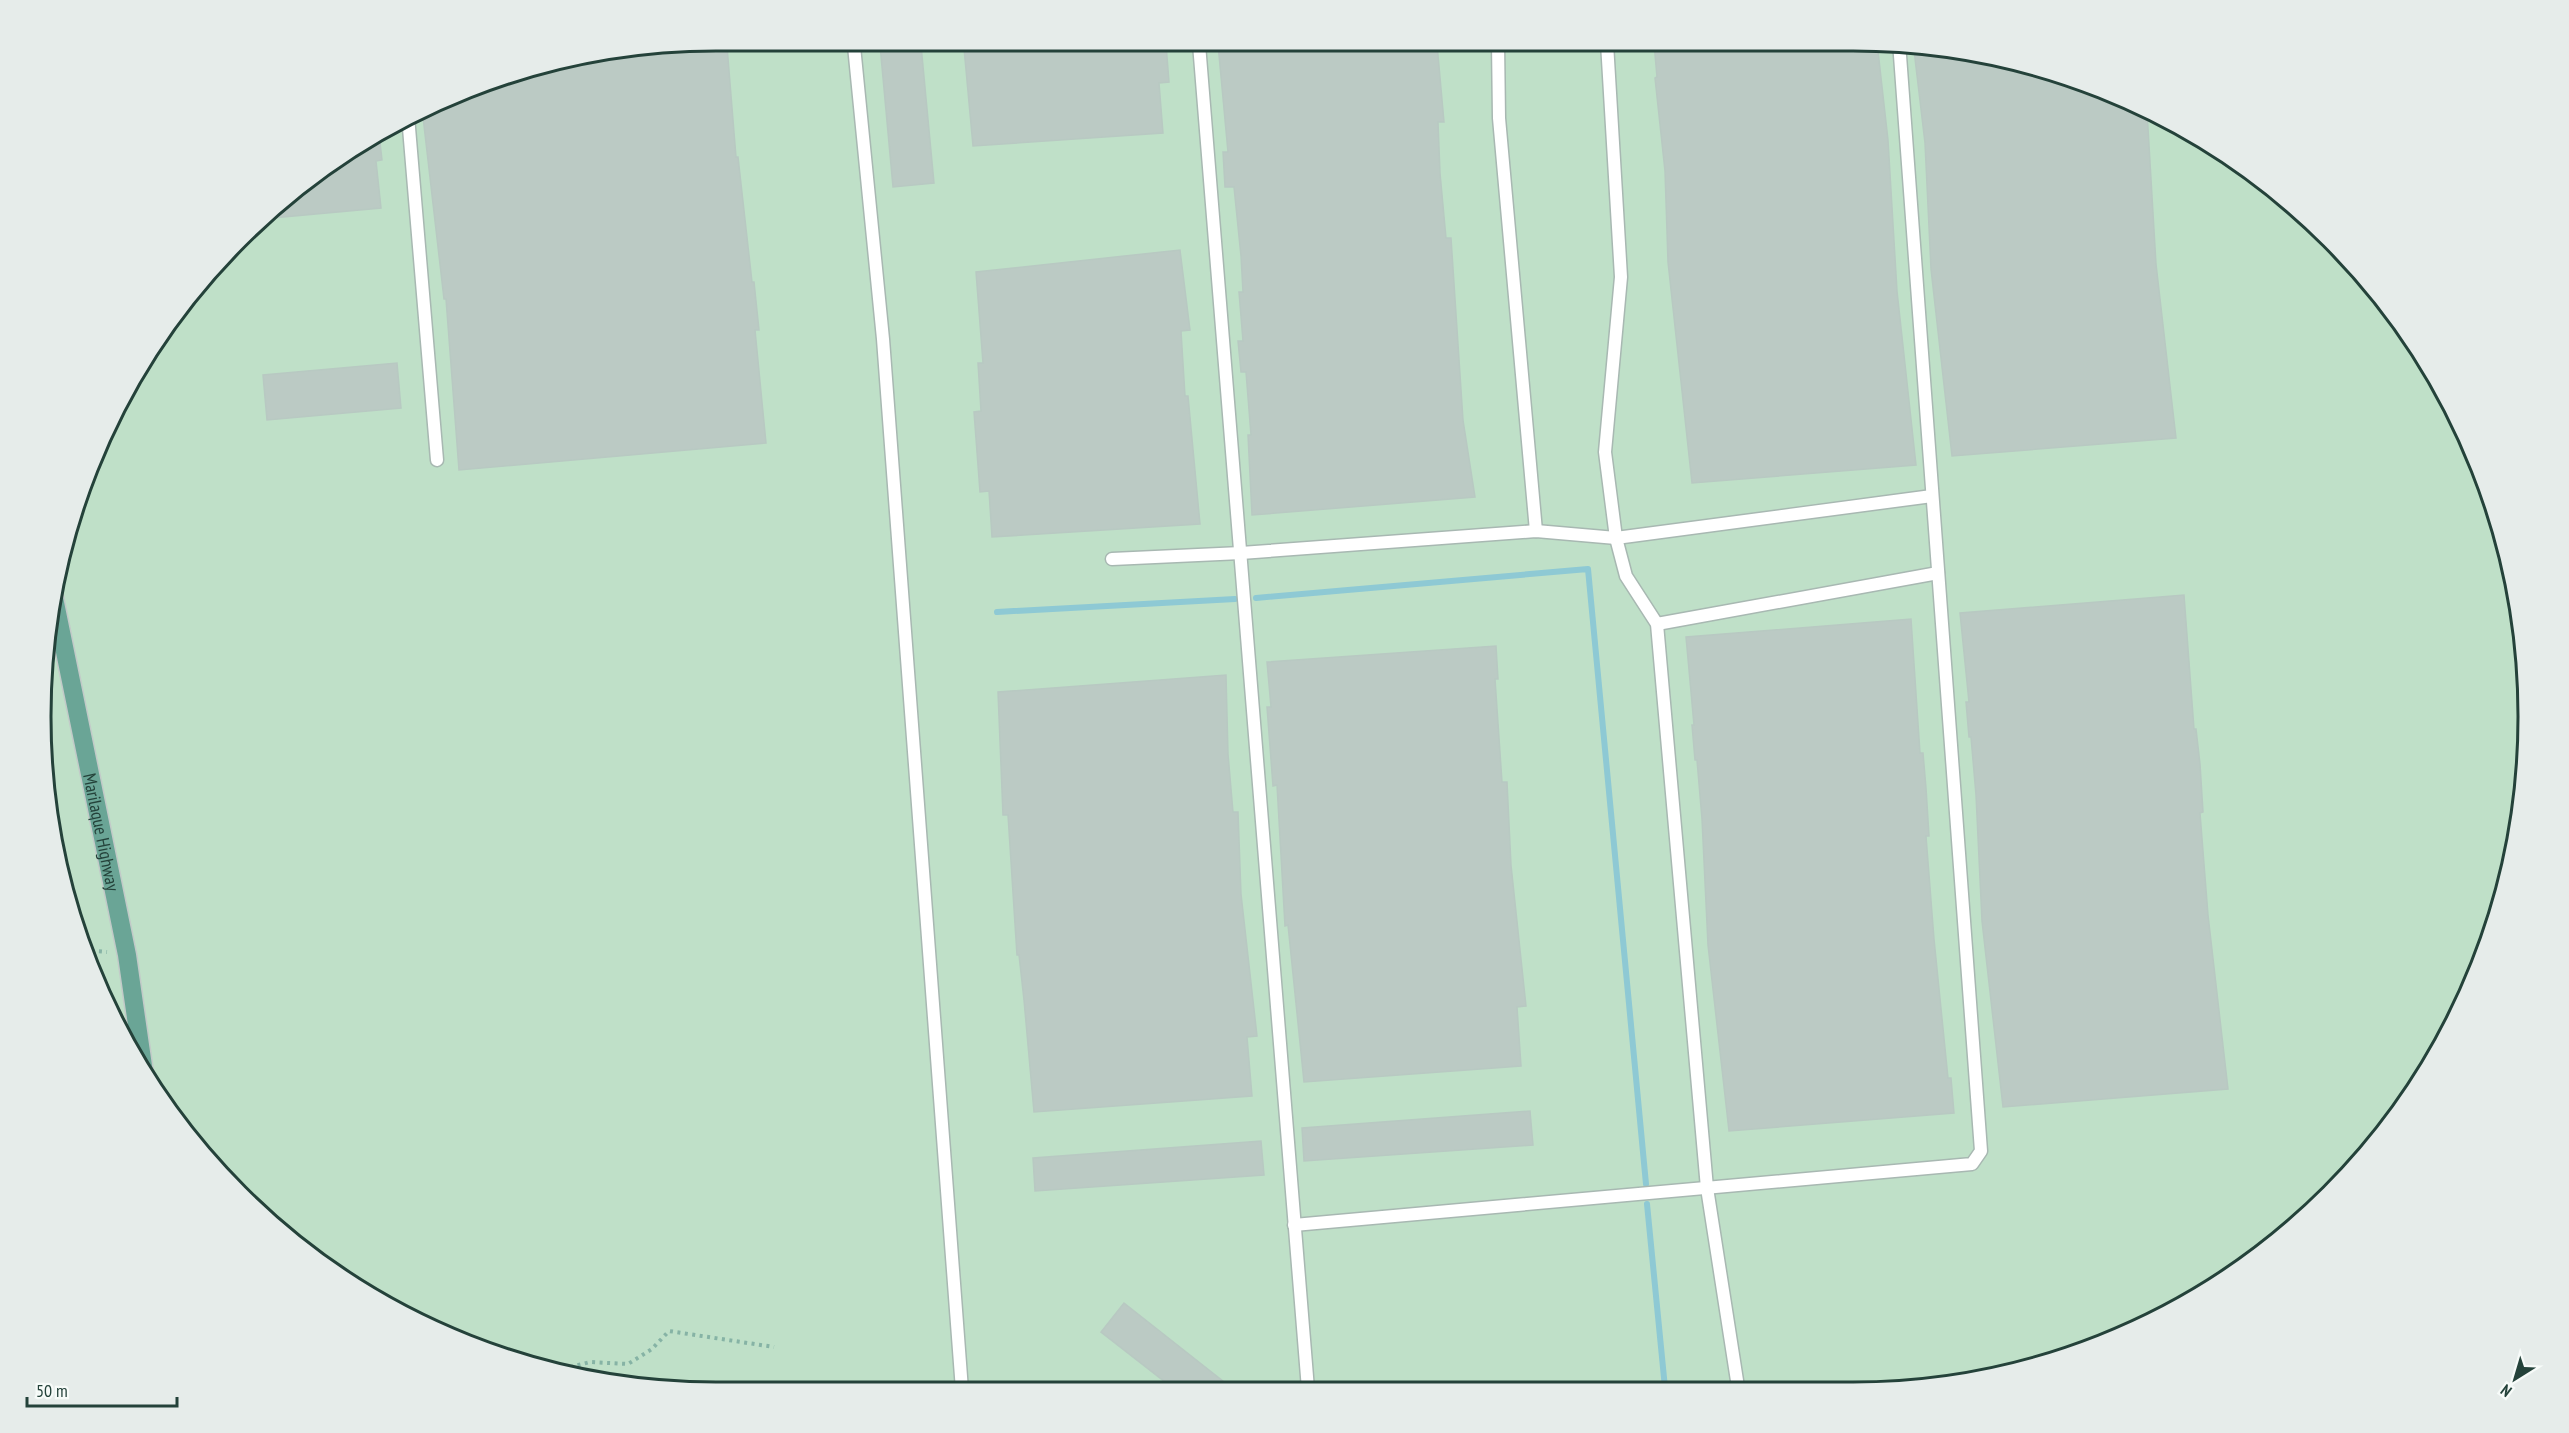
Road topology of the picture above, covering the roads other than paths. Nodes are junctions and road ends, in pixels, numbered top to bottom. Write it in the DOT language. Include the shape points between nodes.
graph roads {
  1 [pos="854,51"];
  2 [pos="1200,51"];
  3 [pos="1498,51"];
  4 [pos="1607,51"];
  5 [pos="1900,52"];
  6 [pos="409,127"];
  7 [pos="437,460"];
  8 [pos="1932,496"];
  9 [pos="1536,531"];
  10 [pos="1616,538"];
  11 [pos="1241,553"];
  12 [pos="1112,559"];
  13 [pos="1938,573"];
  14 [pos="59,620"];
  15 [pos="1657,624"];
  16 [pos="141,1050"];
  17 [pos="1707,1188"];
  18 [pos="1294,1225"];
  19 [pos="961,1382"];
  20 [pos="1307,1382"];
  21 [pos="1737,1382"];
  1 -- 19 [label="lane" via="883,339"];
  2 -- 11 [label="lane"];
  3 -- 9 [label="lane" via="1499,118"];
  4 -- 10 [label="lane" via="1621,277 1605,452"];
  5 -- 8 [label="lane"];
  6 -- 7 [label="lane"];
  8 -- 10 [label="lane"];
  8 -- 13 [label="lane"];
  9 -- 10 [label="lane"];
  9 -- 11 [label="lane"];
  10 -- 15 [label="lane" via="1626,576"];
  11 -- 12 [label="lane"];
  11 -- 18 [label="lane"];
  13 -- 15 [label="lane"];
  13 -- 17 [label="lane" via="1981,1151 1972,1164"];
  14 -- 16 [label="main road, Marilaque Highway" via="127,955"];
  15 -- 17 [label="lane"];
  17 -- 18 [label="lane"];
  17 -- 21 [label="lane"];
  18 -- 20 [label="lane"];
}
